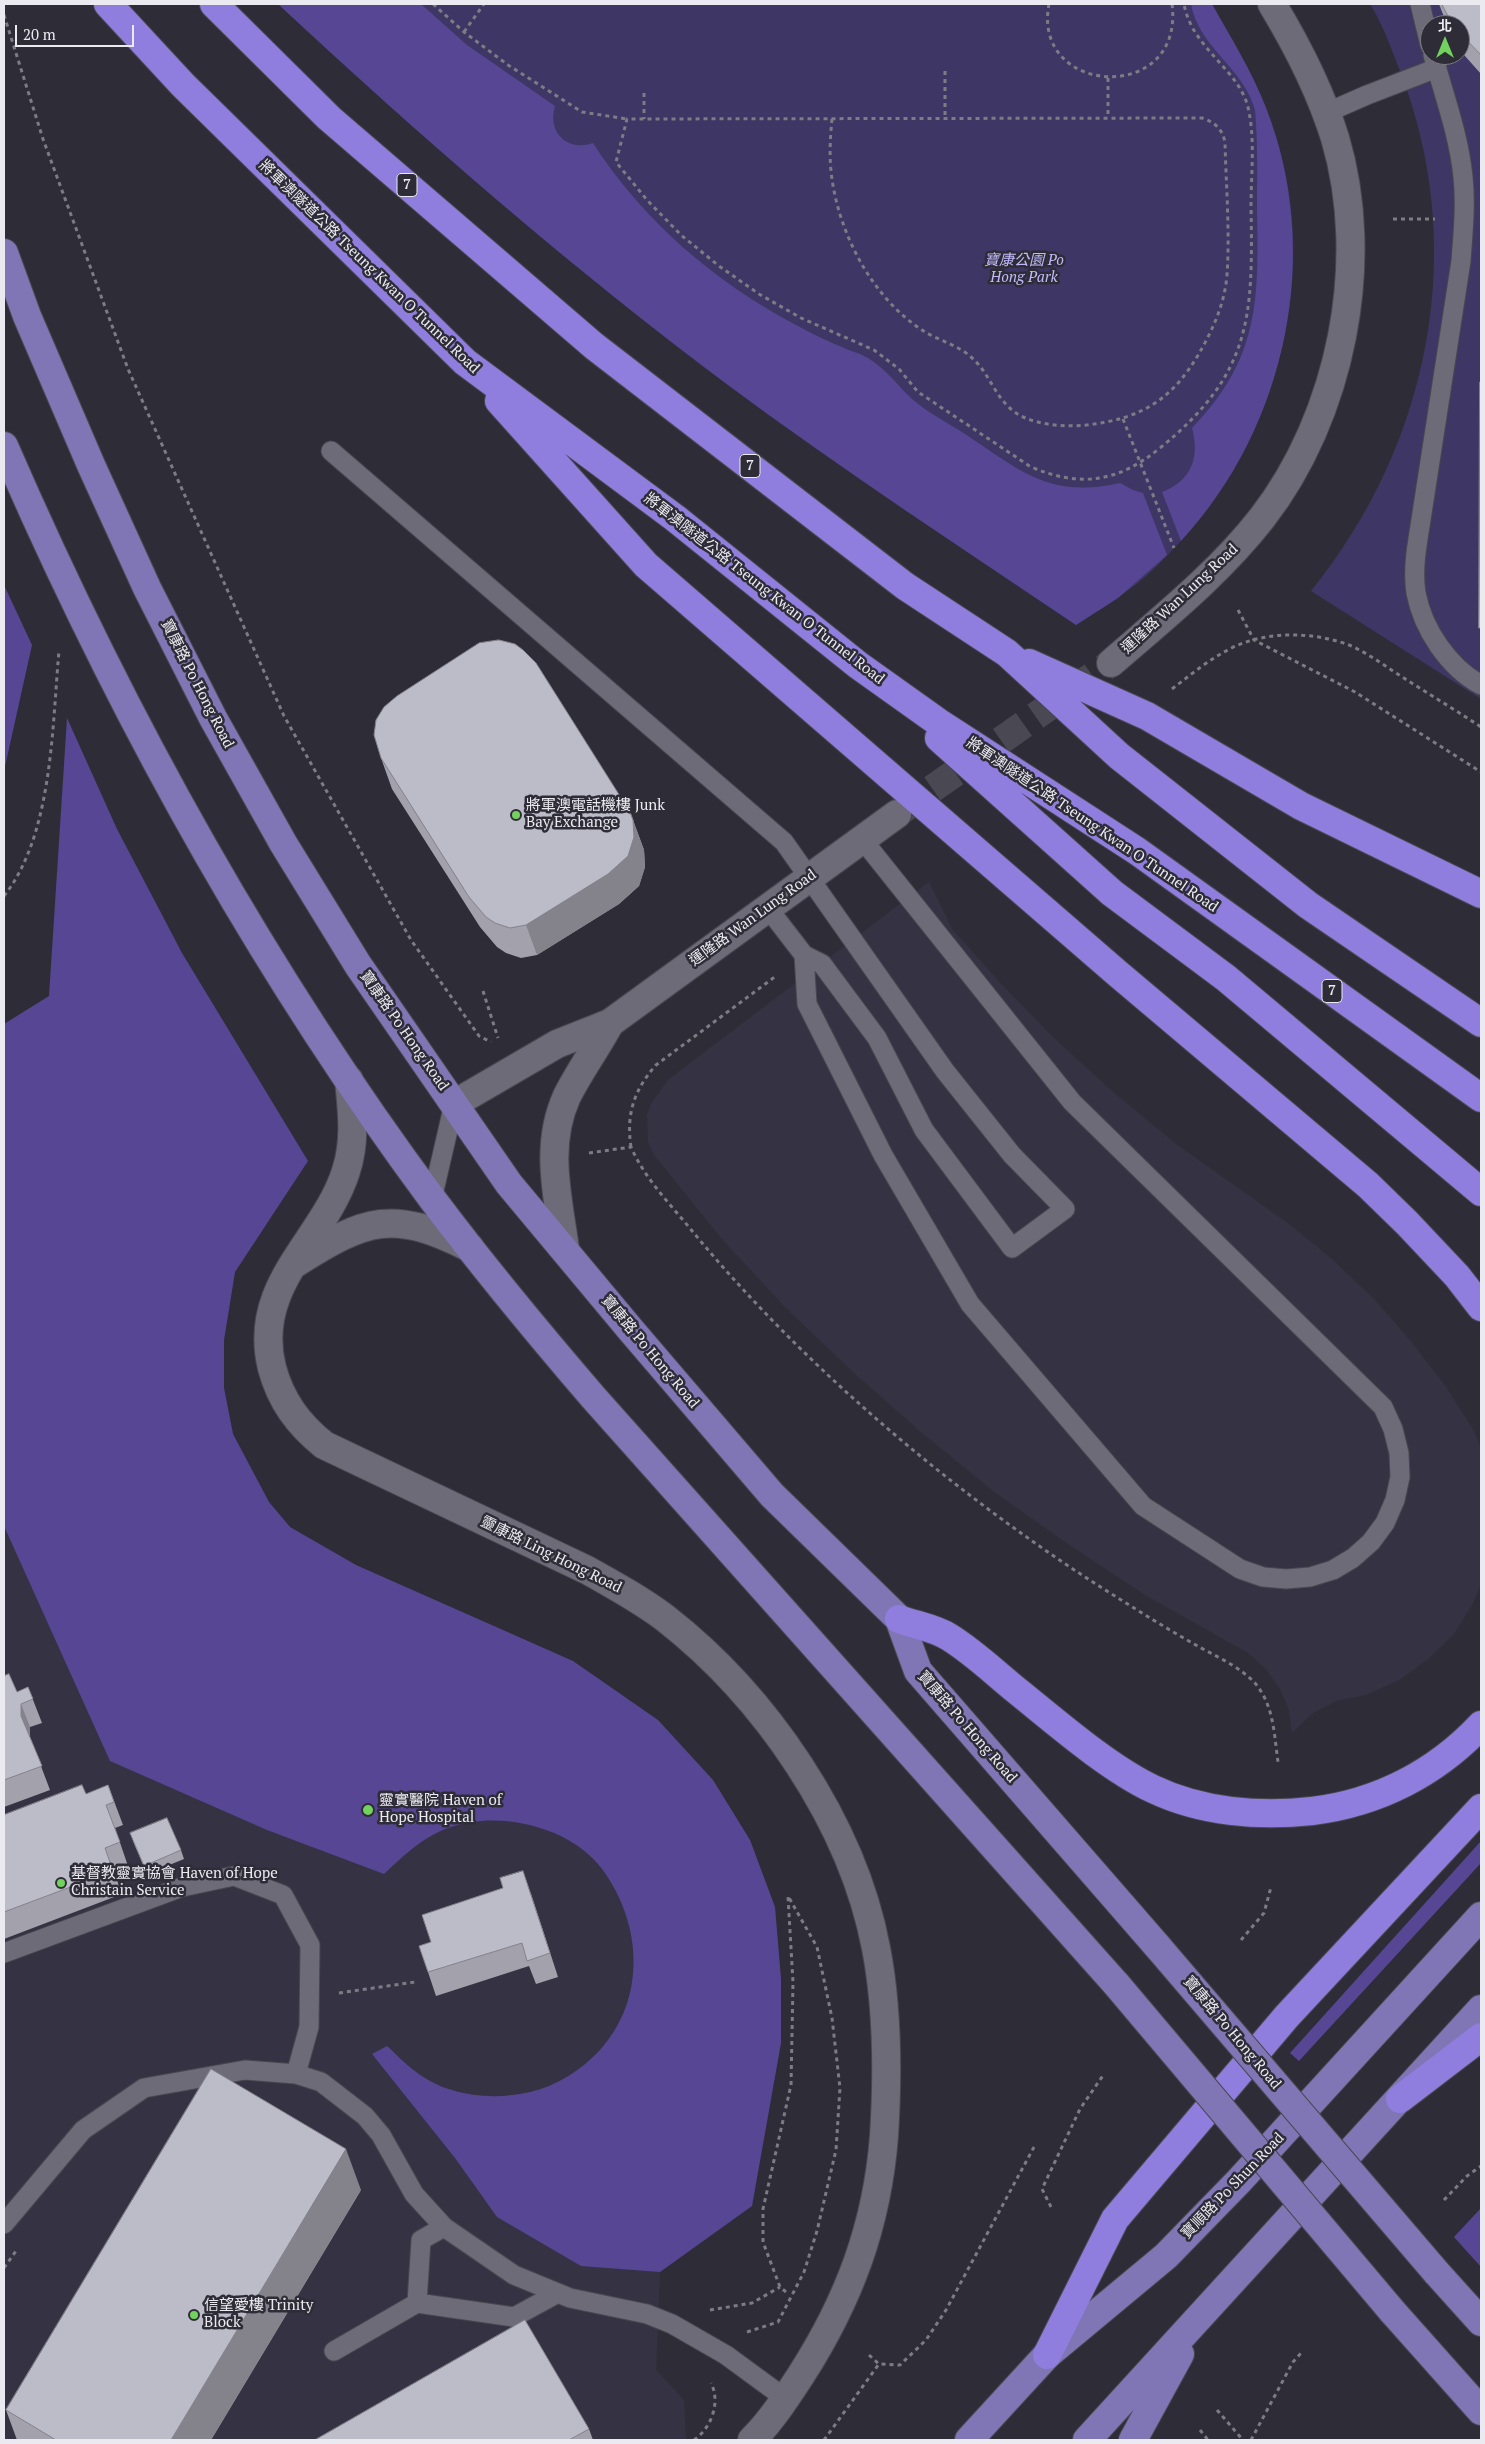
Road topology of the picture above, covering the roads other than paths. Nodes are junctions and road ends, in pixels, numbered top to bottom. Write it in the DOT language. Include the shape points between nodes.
graph roads {
  1 [pos="108,4"];
  2 [pos="214,4"];
  3 [pos="1272,4"];
  4 [pos="1429,65"];
  5 [pos="1436,65"];
  6 [pos="1326,113"];
  7 [pos="4,253"];
  8 [pos="465,362"];
  9 [pos="4,446"];
  10 [pos="331,451"];
  11 [pos="1007,653"];
  12 [pos="1111,663"];
  13 [pos="858,665"];
  14 [pos="1481,685"];
  15 [pos="897,814"];
  16 [pos="862,839"];
  17 [pos="810,876"];
  18 [pos="1481,894"];
  19 [pos="767,907"];
  20 [pos="804,955"];
  21 [pos="1481,1023"];
  22 [pos="610,1024"];
  23 [pos="349,1080"];
  24 [pos="1481,1098"];
  25 [pos="454,1104"];
  26 [pos="1481,1192"];
  27 [pos="432,1199"];
  28 [pos="470,1248"];
  29 [pos="566,1249"];
  30 [pos="293,1266"];
  31 [pos="1481,1307"];
  32 [pos="899,1619"];
  33 [pos="1481,1726"];
  34 [pos="1481,1808"];
  35 [pos="1481,1916"];
  36 [pos="4,1952"];
  37 [pos="1481,2009"];
  38 [pos="1481,2037"];
  39 [pos="296,2074"];
  40 [pos="1400,2099"];
  41 [pos="4,2224"];
  42 [pos="444,2227"];
  43 [pos="558,2293"];
  44 [pos="417,2303"];
  45 [pos="1202,2315"];
  46 [pos="1481,2322"];
  47 [pos="334,2351"];
  48 [pos="1047,2355"];
  49 [pos="786,2398"];
  50 [pos="1481,2411"];
  51 [pos="752,2440"];
  52 [pos="969,2440"];
  53 [pos="1087,2440"];
  54 [pos="1132,2440"];
  1 -- 8 [label="highway, 將軍澳隧道公路 Tseung Kwan O Tunnel Road / 7" via="183,85"];
  2 -- 11 [label="highway, 7" via="329,118 594,346 906,586"];
  3 -- 6 [label="street, 運隆路 Wan Lung Road" via="1301,52"];
  4 -- 6 [label="lane"];
  5 -- 14 [label="lane" via="1457,140 1465,219 1414,565 1416,593 1424,620 1438,644 1456,666"];
  6 -- 12 [label="street, 運隆路 Wan Lung Road" via="1345,186 1350,280 1344,331 1332,380 1314,428 1291,474 1231,556"];
  7 -- 25 [label="main road, 寶康路 Po Hong Road" via="27,316 91,465 147,588 213,718 283,843 353,957"];
  8 -- 13 [label="highway, 將軍澳隧道公路 Tseung Kwan O Tunnel Road / 7" via="675,518"];
  8 -- 31 [label="highway" via="646,565 1117,973 1368,1185 1457,1276"];
  9 -- 23 [label="main road" via="75,602 172,789 271,958"];
  10 -- 17 [label="lane" via="784,842"];
  11 -- 18 [label="highway" via="1147,716 1301,806"];
  11 -- 21 [label="highway, 7" via="1118,756 1212,832 1308,905"];
  13 -- 24 [label="highway, 將軍澳隧道公路 Tseung Kwan O Tunnel Road / 7" via="938,722 1137,851"];
  13 -- 26 [label="highway" via="1112,893 1226,978"];
  15 -- 16 [label="street, 運隆路 Wan Lung Road"];
  16 -- 17 [label="street, 運隆路 Wan Lung Road"];
  16 -- 20 [label="lane" via="1072,1102 1383,1407 1399,1452 1400,1477 1385,1523 1371,1542 1333,1570 1310,1577 1262,1576 1240,1569 1143,1506 970,1304 884,1155 807,1004"];
  17 -- 19 [label="street, 運隆路 Wan Lung Road"];
  17 -- 20 [label="lane" via="831,912 944,1071 1012,1155 1065,1208 1012,1248 924,1130 877,1038 822,964"];
  19 -- 20 [label="lane"];
  19 -- 22 [label="street, 運隆路 Wan Lung Road"];
  22 -- 25 [label="street, 運隆路 Wan Lung Road" via="557,1044"];
  22 -- 29 [label="street, 運隆路 Wan Lung Road" via="568,1094 556,1130 553,1167"];
  23 -- 27 [label="main road"];
  23 -- 30 [label="street, 靈康路 Ling Hong Road" via="354,1129 346,1171 339,1189"];
  25 -- 27 [label="lane"];
  25 -- 29 [label="main road, 寶康路 Po Hong Road" via="509,1184"];
  27 -- 28 [label="main road"];
  28 -- 30 [label="street" via="415,1225 380,1223 345,1235"];
  28 -- 50 [label="main road, bridge" via="593,1398 1117,1985 1392,2311"];
  29 -- 32 [label="main road, 寶康路 Po Hong Road" via="772,1495"];
  30 -- 49 [label="street, 靈康路 Ling Hong Road" via="274,1301 269,1320 270,1359 284,1399 308,1432 344,1456 587,1570 664,1618 732,1678 760,1710 811,1783 847,1857 876,1946 882,1991 886,2097 882,2154 872,2218 852,2278 812,2357"];
  32 -- 33 [label="highway" via="948,1636 1068,1731 1136,1779 1172,1797 1214,1808 1282,1813 1356,1803 1404,1783 1438,1764"];
  32 -- 46 [label="main road, 寶康路 Po Hong Road, bridge" via="918,1671"];
  34 -- 48 [label="highway" via="1287,2016 1116,2220"];
  35 -- 48 [label="main road, 寶順路 Po Shun Road" via="1239,2181 1166,2256"];
  36 -- 39 [label="lane" via="182,1887 234,1876 283,1895 310,1945 309,2027"];
  37 -- 40 [label="main road"];
  38 -- 40 [label="highway"];
  39 -- 41 [label="lane" via="245,2070 144,2088 83,2130"];
  39 -- 42 [label="lane" via="321,2082 365,2116 380,2135 414,2194"];
  40 -- 45 [label="main road"];
  42 -- 43 [label="lane" via="514,2275"];
  42 -- 44 [label="lane" via="421,2240"];
  43 -- 44 [label="lane" via="514,2317"];
  43 -- 49 [label="lane" via="647,2314 672,2324 726,2355"];
  44 -- 47 [label="lane"];
  45 -- 53 [label="main road"];
  45 -- 54 [label="main road"];
  48 -- 52 [label="main road, 寶順路 Po Shun Road"];
  49 -- 51 [label="street, 靈康路 Ling Hong Road"];
}
